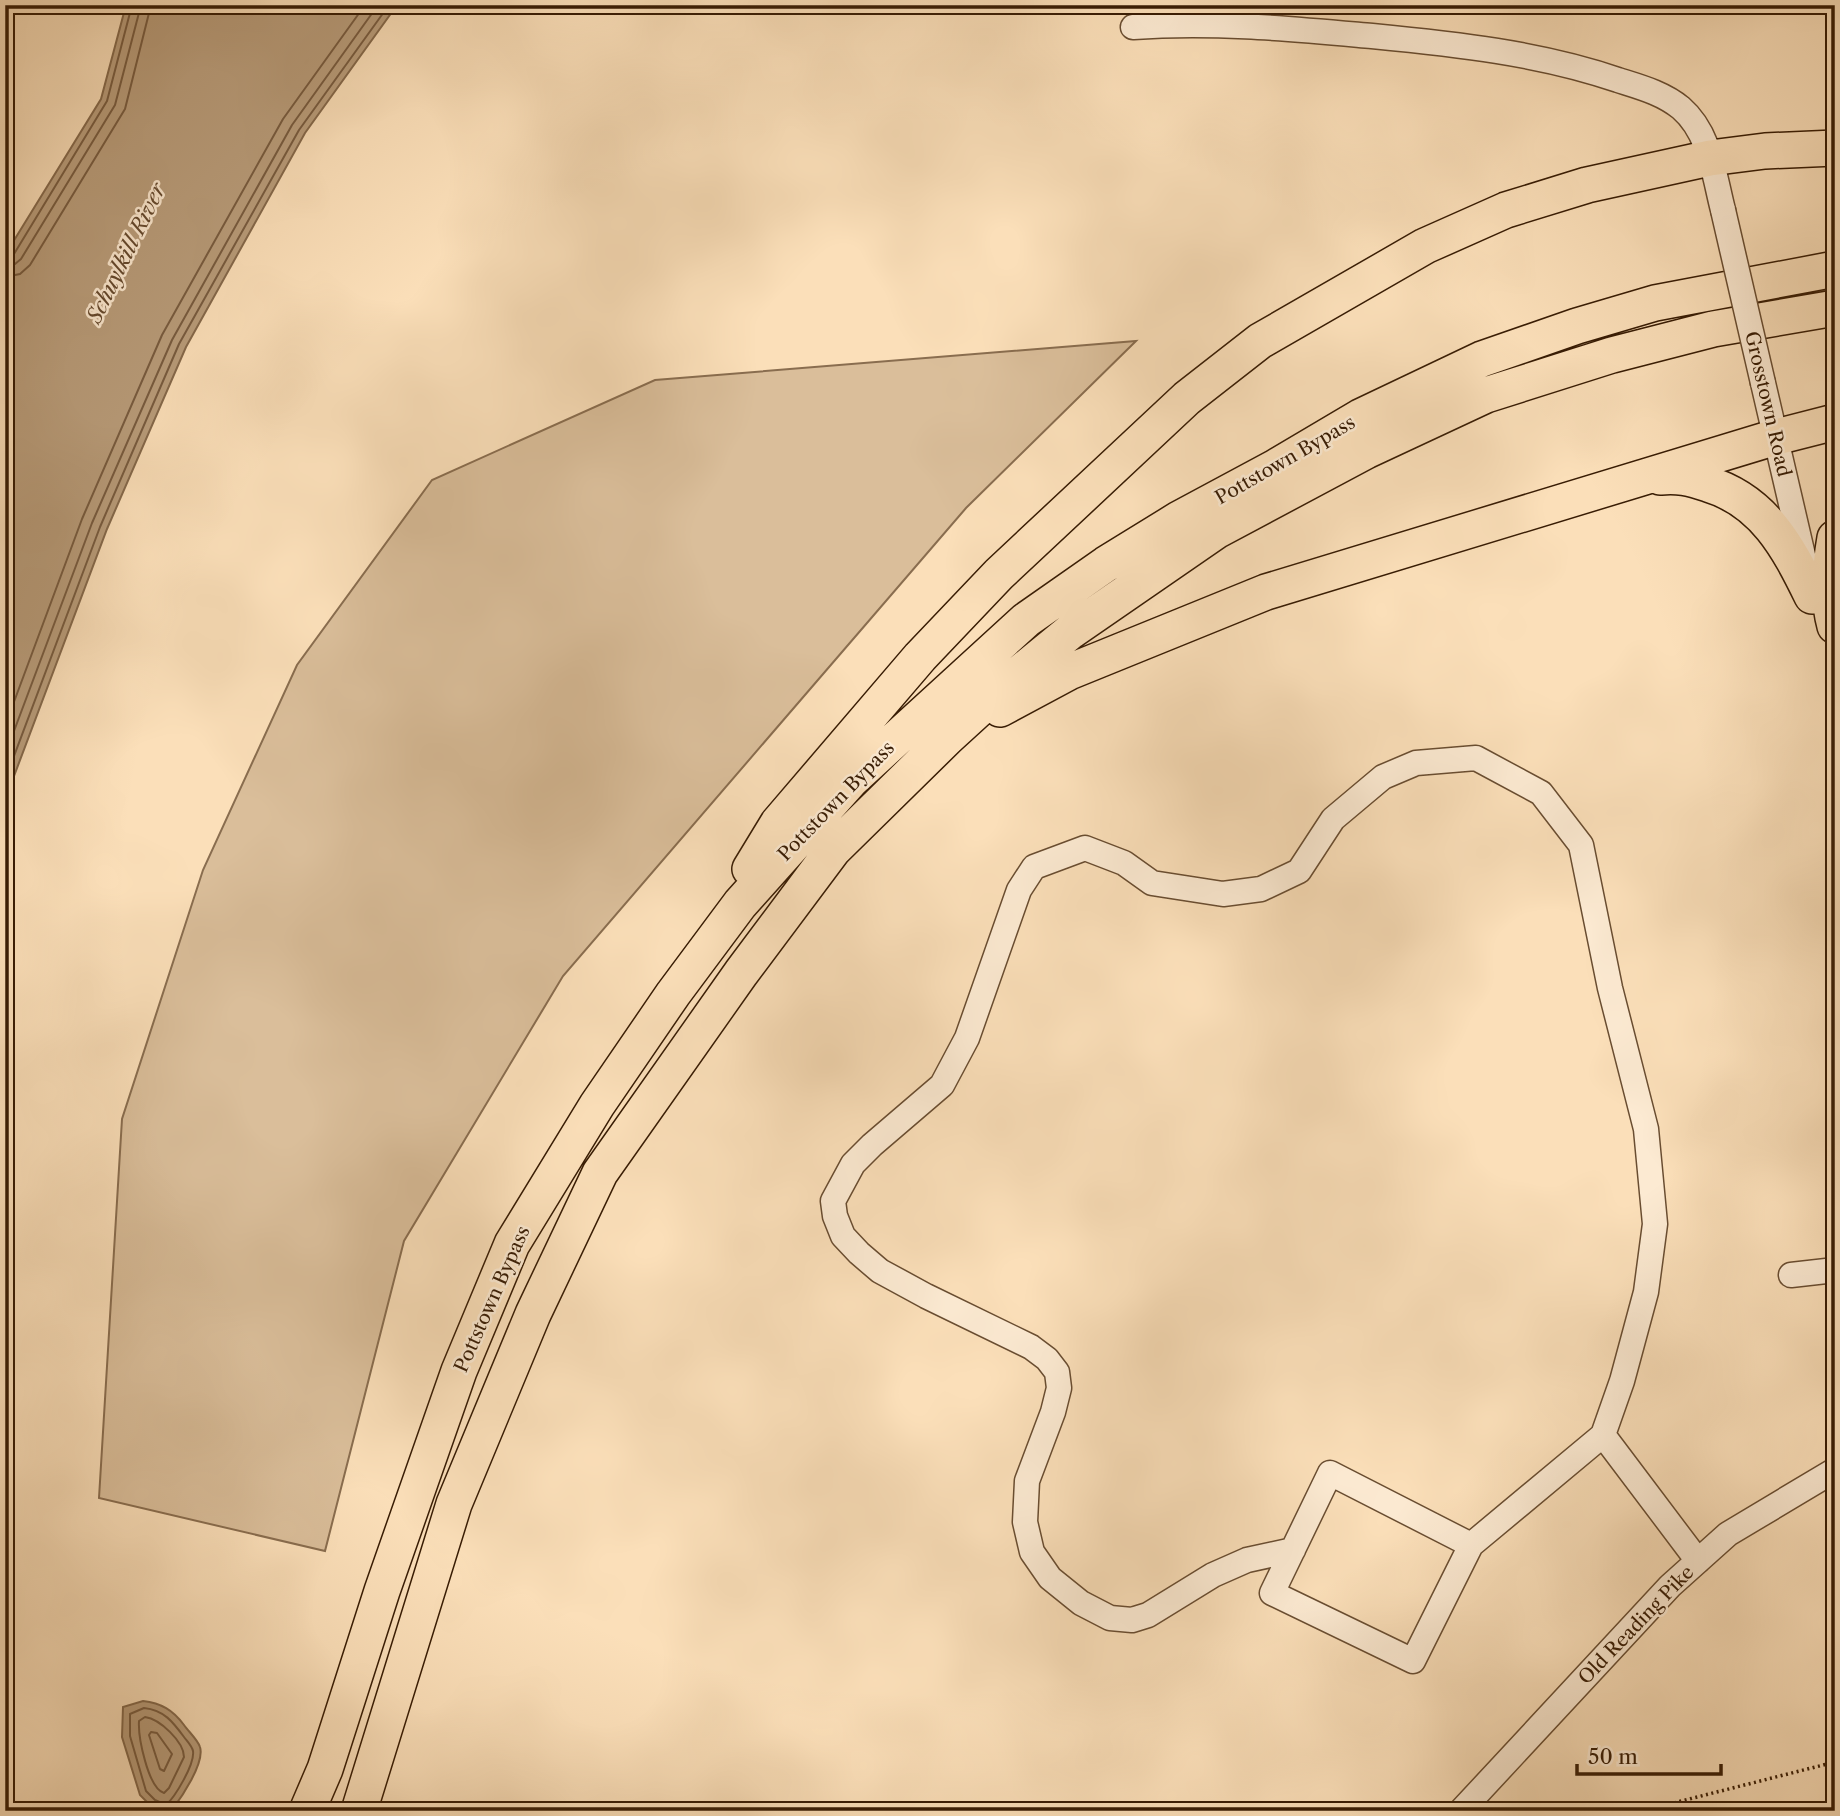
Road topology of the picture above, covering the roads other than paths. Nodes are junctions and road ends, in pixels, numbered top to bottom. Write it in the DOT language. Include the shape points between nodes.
graph roads {
  1 [pos="1133,27"];
  2 [pos="1835,148"];
  3 [pos="1710,158"];
  4 [pos="1835,269"];
  5 [pos="1835,308"];
  6 [pos="1835,422"];
  7 [pos="1776,437"];
  8 [pos="1632,481"];
  9 [pos="1835,538"];
  10 [pos="1812,596"];
  11 [pos="1835,626"];
  12 [pos="1835,647"];
  13 [pos="948,737"];
  14 [pos="673,994"];
  15 [pos="1835,1270"];
  16 [pos="1791,1275"];
  17 [pos="1603,1435"];
  18 [pos="1835,1470"];
  19 [pos="1471,1545"];
  20 [pos="1293,1550"];
  21 [pos="1698,1561"];
  22 [pos="307,1811"];
  23 [pos="359,1811"];
  24 [pos="1461,1811"];
  1 -- 3 [label="street, Grosstown Road" via="1236,25 1319,31 1433,42 1584,69 1641,87 1681,108 1696,125"];
  2 -- 3 [label="highway"];
  3 -- 7 [label="street, Grosstown Road, bridge"];
  3 -- 14 [label="highway" via="1587,185 1506,210 1425,246 1260,341 1187,398 999,573 778,823"];
  4 -- 14 [label="highway, Pottstown Bypass" via="1655,303 1482,359 1360,417 1106,564 1026,620 851,779 740,904"];
  5 -- 13 [label="highway, Pottstown Bypass" via="1713,329 1612,355 1486,395 1366,451 1216,531 1128,591 1071,631"];
  6 -- 7 [label="highway"];
  7 -- 8 [label="highway"];
  7 -- 10 [label="street, Grosstown Road"];
  8 -- 10 [label="highway" via="1679,474 1727,490 1764,517 1790,552"];
  8 -- 13 [label="highway" via="1266,592 1069,672"];
  9 -- 11 [label="highway" via="1829,571"];
  10 -- 12 [label="street, Grosstown Road"];
  13 -- 23 [label="highway, Pottstown Bypass" via="833,850 600,1172 533,1314 454,1504"];
  14 -- 22 [label="highway, Pottstown Bypass" via="597,1105 512,1244 459,1371"];
  15 -- 16 [label="street"];
  17 -- 19 [label="street"];
  17 -- 20 [label="street" via="1646,1292 1655,1224 1646,1129 1610,988 1581,845 1541,793 1476,758 1416,764 1383,778 1333,819 1300,872 1261,889 1223,894 1152,883 1124,863 1085,848 1034,867 1019,890 967,1038 942,1085 853,1164 833,1200 835,1216 843,1236 880,1271 1031,1347 1057,1373 1059,1388 1053,1412 1027,1481 1024,1522 1032,1552 1050,1578 1081,1603 1110,1618 1132,1620 1247,1560"];
  17 -- 21 [label="street"];
  18 -- 21 [label="street, Old Reading Pike" via="1728,1534"];
  19 -- 20 [label="street" via="1330,1473"];
  19 -- 20 [label="street" via="1413,1661 1272,1593"];
  21 -- 24 [label="street, Old Reading Pike"];
}
